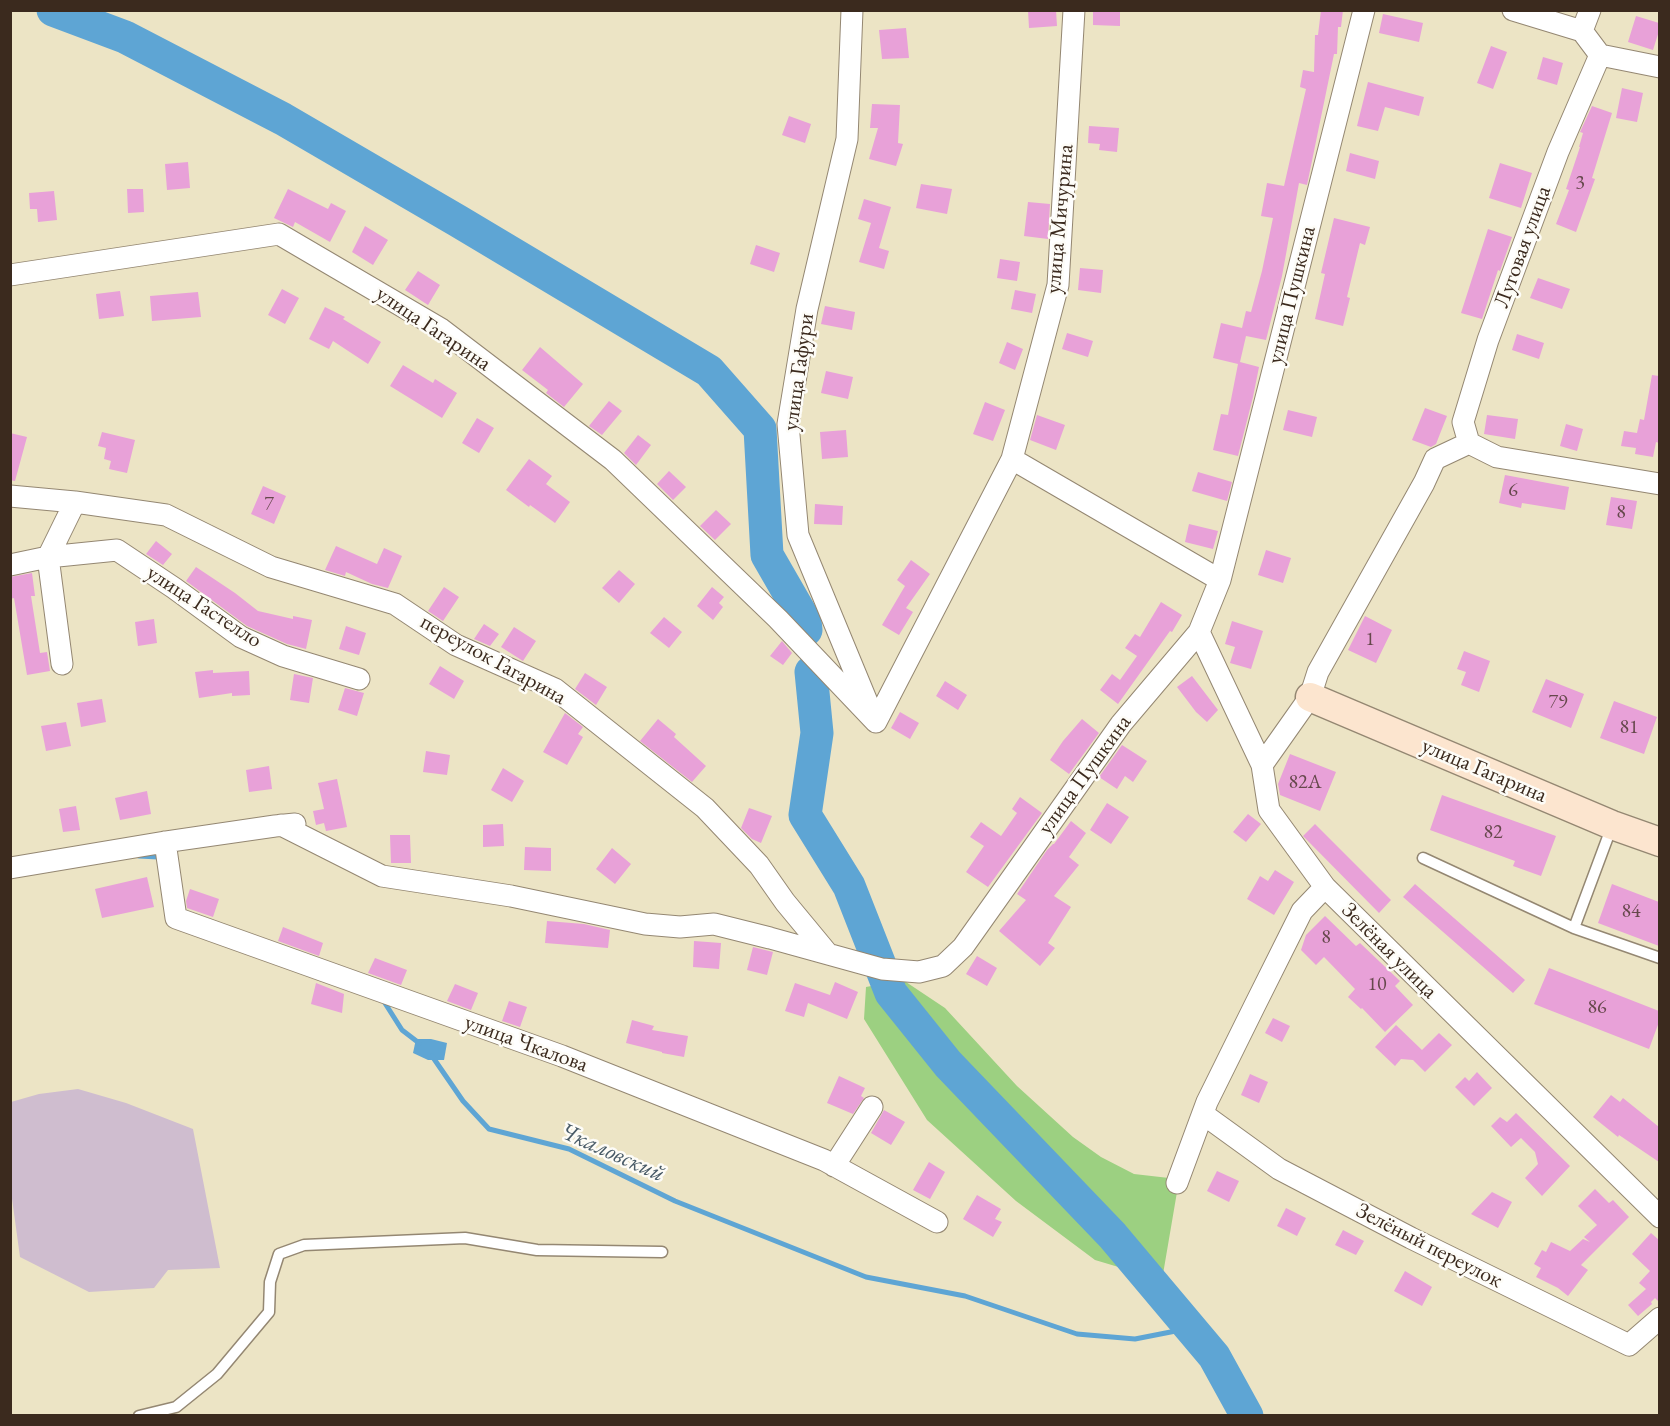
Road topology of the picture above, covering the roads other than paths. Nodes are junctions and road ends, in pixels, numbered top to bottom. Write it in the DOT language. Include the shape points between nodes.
graph roads {
  1 [pos="852,10"];
  2 [pos="1074,10"];
  3 [pos="1364,10"];
  4 [pos="1513,10"];
  5 [pos="1590,10"];
  6 [pos="1582,31"];
  7 [pos="1600,56"];
  8 [pos="1659,67"];
  9 [pos="10,275"];
  10 [pos="1469,443"];
  11 [pos="1012,459"];
  12 [pos="1659,484"];
  13 [pos="10,496"];
  14 [pos="75,502"];
  15 [pos="48,557"];
  16 [pos="10,565"];
  17 [pos="1220,580"];
  18 [pos="1199,632"];
  19 [pos="62,664"];
  20 [pos="359,679"];
  21 [pos="1310,697"];
  22 [pos="876,722"];
  23 [pos="1262,765"];
  24 [pos="308,824"];
  25 [pos="281,825"];
  26 [pos="1612,825"];
  27 [pos="165,842"];
  28 [pos="1659,842"];
  29 [pos="1423,858"];
  30 [pos="10,868"];
  31 [pos="1325,887"];
  32 [pos="1574,928"];
  33 [pos="828,954"];
  34 [pos="1659,958"];
  35 [pos="872,1107"];
  36 [pos="1203,1114"];
  37 [pos="834,1166"];
  38 [pos="1177,1184"];
  39 [pos="1659,1217"];
  40 [pos="937,1222"];
  41 [pos="662,1252"];
  42 [pos="1659,1318"];
  43 [pos="139,1416"];
  1 -- 22 [label="street, улица Гафури" via="847,139 807,309 788,424 798,535"];
  2 -- 11 [label="street, улица Мичурина" via="1058,285"];
  3 -- 17 [label="street, улица Пушкина"];
  4 -- 6 [label="street"];
  5 -- 6 [label="street"];
  6 -- 7 [label="street"];
  7 -- 8 [label="street"];
  7 -- 10 [label="street, Луговая улица" via="1558,153 1488,340 1463,422"];
  9 -- 22 [label="street, улица Гагарина" via="279,234 441,329 613,460 778,619"];
  10 -- 12 [label="street" via="1497,457"];
  10 -- 21 [label="street" via="1435,459 1323,662"];
  11 -- 17 [label="street"];
  11 -- 22 [label="street, улица Мичурина"];
  13 -- 14 [label="street, переулок Гагарина"];
  14 -- 15 [label="street"];
  14 -- 33 [label="street, переулок Гагарина" via="166,515 271,567 395,604 456,645 555,689 705,808 759,865"];
  15 -- 16 [label="street, улица Гастелло"];
  15 -- 19 [label="street"];
  15 -- 20 [label="street, улица Гастелло" via="117,550 241,637 283,656"];
  17 -- 18 [label="street, улица Пушкина"];
  18 -- 23 [label="street, Зелёная улица"];
  18 -- 33 [label="street, улица Пушкина" via="1121,724 963,946 943,966 919,972 882,969"];
  21 -- 23 [label="street"];
  21 -- 26 [label="street, улица Гагарина"];
  23 -- 31 [label="street, Зелёная улица" via="1269,810"];
  24 -- 25 [label="street"];
  25 -- 27 [label="street"];
  25 -- 33 [label="street" via="382,876 645,924 714,924"];
  26 -- 28 [label="street, улица Гагарина"];
  26 -- 32 [label="lane"];
  27 -- 30 [label="street"];
  27 -- 37 [label="street, улица Чкалова" via="176,918 562,1056"];
  29 -- 32 [label="lane"];
  31 -- 36 [label="street" via="1302,911"];
  31 -- 39 [label="street, Зелёная улица"];
  32 -- 34 [label="lane"];
  35 -- 37 [label="street"];
  36 -- 38 [label="street"];
  36 -- 42 [label="street, Зелёный переулок" via="1279,1169 1629,1345"];
  37 -- 40 [label="street, улица Чкалова"];
  41 -- 43 [label="lane" via="537,1250 465,1238 304,1245 279,1254 270,1282 269,1312 217,1374 176,1407"];
}
